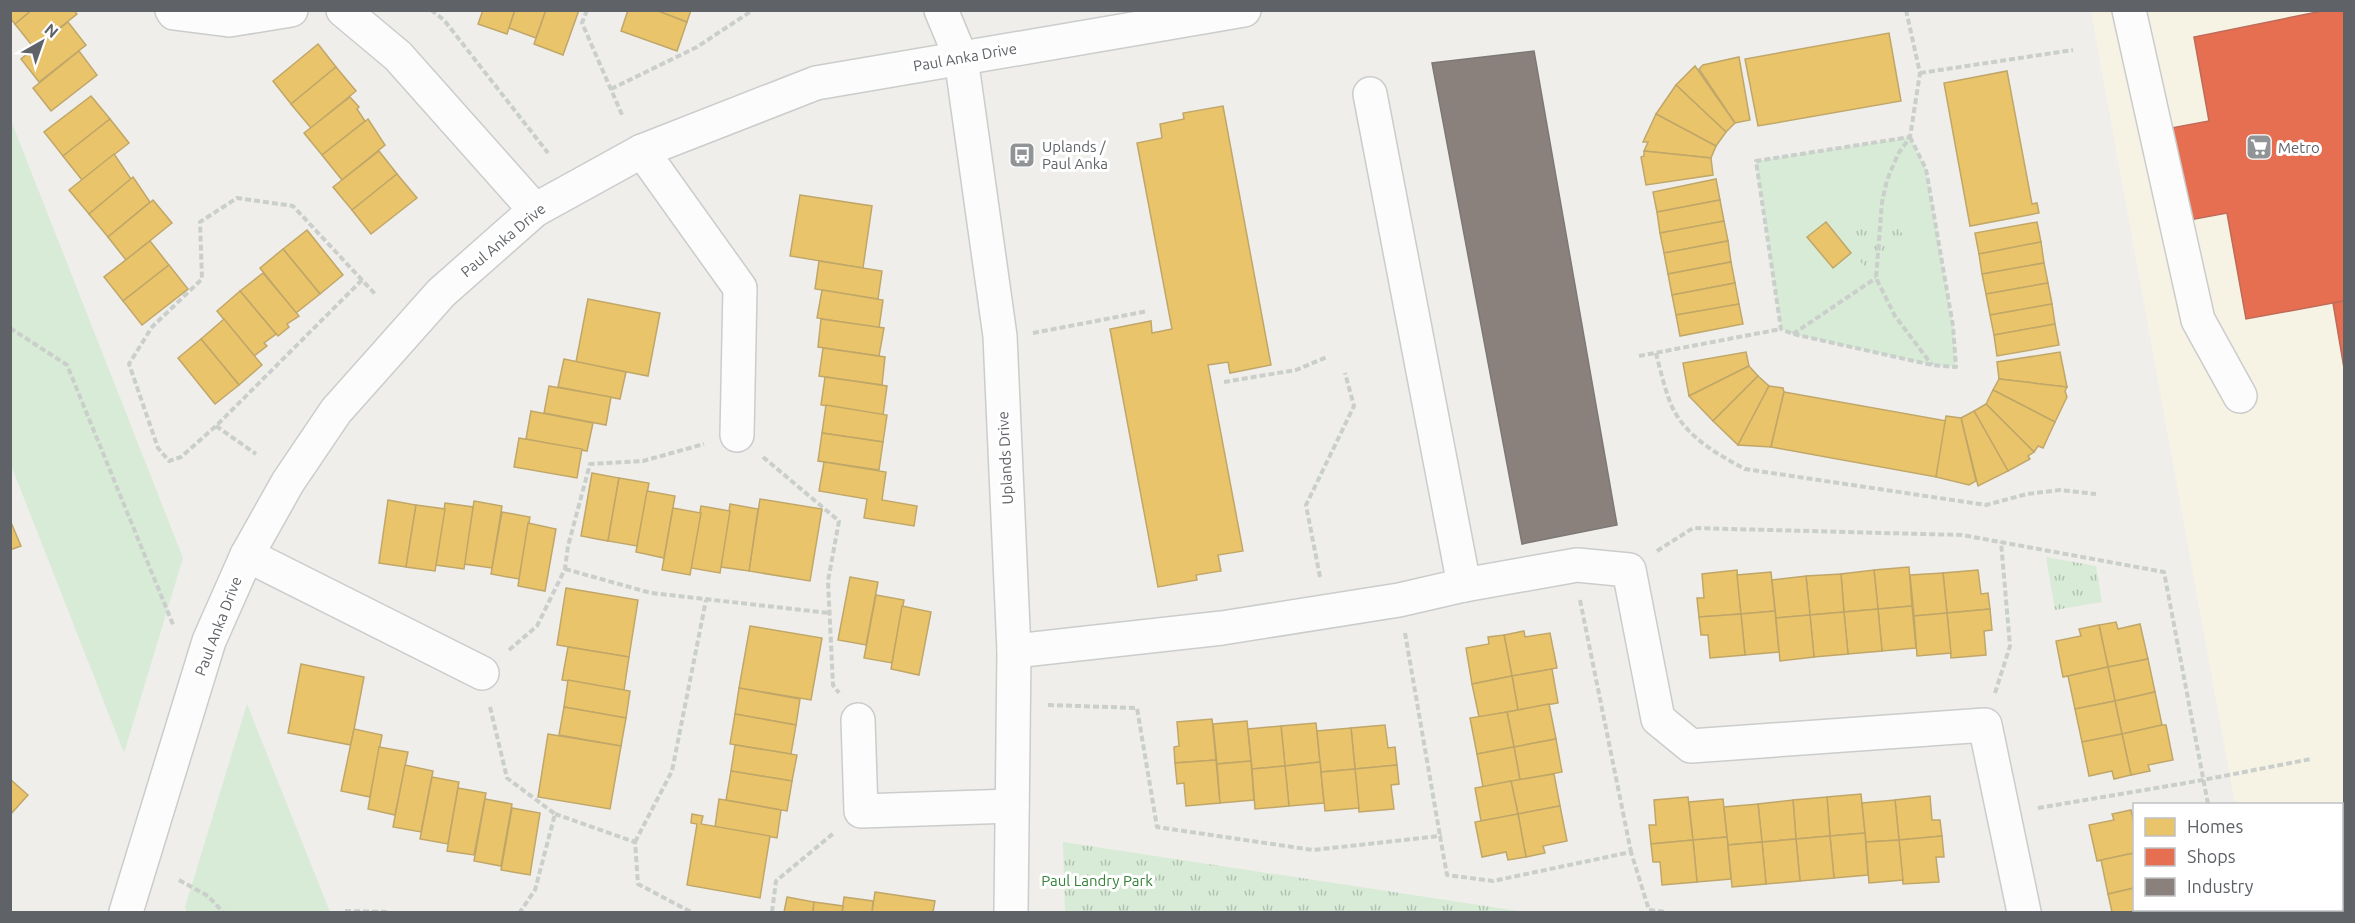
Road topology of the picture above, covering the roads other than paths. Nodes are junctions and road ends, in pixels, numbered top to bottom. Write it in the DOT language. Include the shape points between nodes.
graph roads {
  1 [pos="172,10"];
  2 [pos="291,10"];
  3 [pos="343,10"];
  4 [pos="941,10"];
  5 [pos="1244,10"];
  6 [pos="2128,10"];
  7 [pos="961,58"];
  8 [pos="1370,94"];
  9 [pos="642,151"];
  10 [pos="535,210"];
  11 [pos="2240,396"];
  12 [pos="737,435"];
  13 [pos="247,555"];
  14 [pos="1464,585"];
  15 [pos="1014,651"];
  16 [pos="482,674"];
  17 [pos="858,720"];
  18 [pos="1012,806"];
  19 [pos="126,912"];
  20 [pos="1011,912"];
  21 [pos="2024,912"];
  1 -- 2 [label="street" via="229,20"];
  3 -- 10 [label="street" via="398,56"];
  4 -- 7 [label="street, Uplands Drive"];
  5 -- 7 [label="street, Paul Anka Drive"];
  6 -- 11 [label="street" via="2198,320"];
  7 -- 9 [label="street, Paul Anka Drive" via="816,83"];
  7 -- 15 [label="street, Uplands Drive" via="1000,336"];
  8 -- 14 [label="street"];
  9 -- 10 [label="street, Paul Anka Drive"];
  9 -- 12 [label="street" via="740,288"];
  10 -- 13 [label="street, Paul Anka Drive" via="441,293 336,411 288,482"];
  13 -- 16 [label="street"];
  13 -- 19 [label="street, Paul Anka Drive" via="208,641"];
  14 -- 15 [label="street" via="1399,600 1222,628"];
  14 -- 21 [label="street" via="1577,565 1629,570 1658,718 1691,747 1984,725"];
  15 -- 18 [label="street, Uplands Drive"];
  17 -- 18 [label="street" via="861,811"];
  18 -- 20 [label="street, Uplands Drive"];
}
